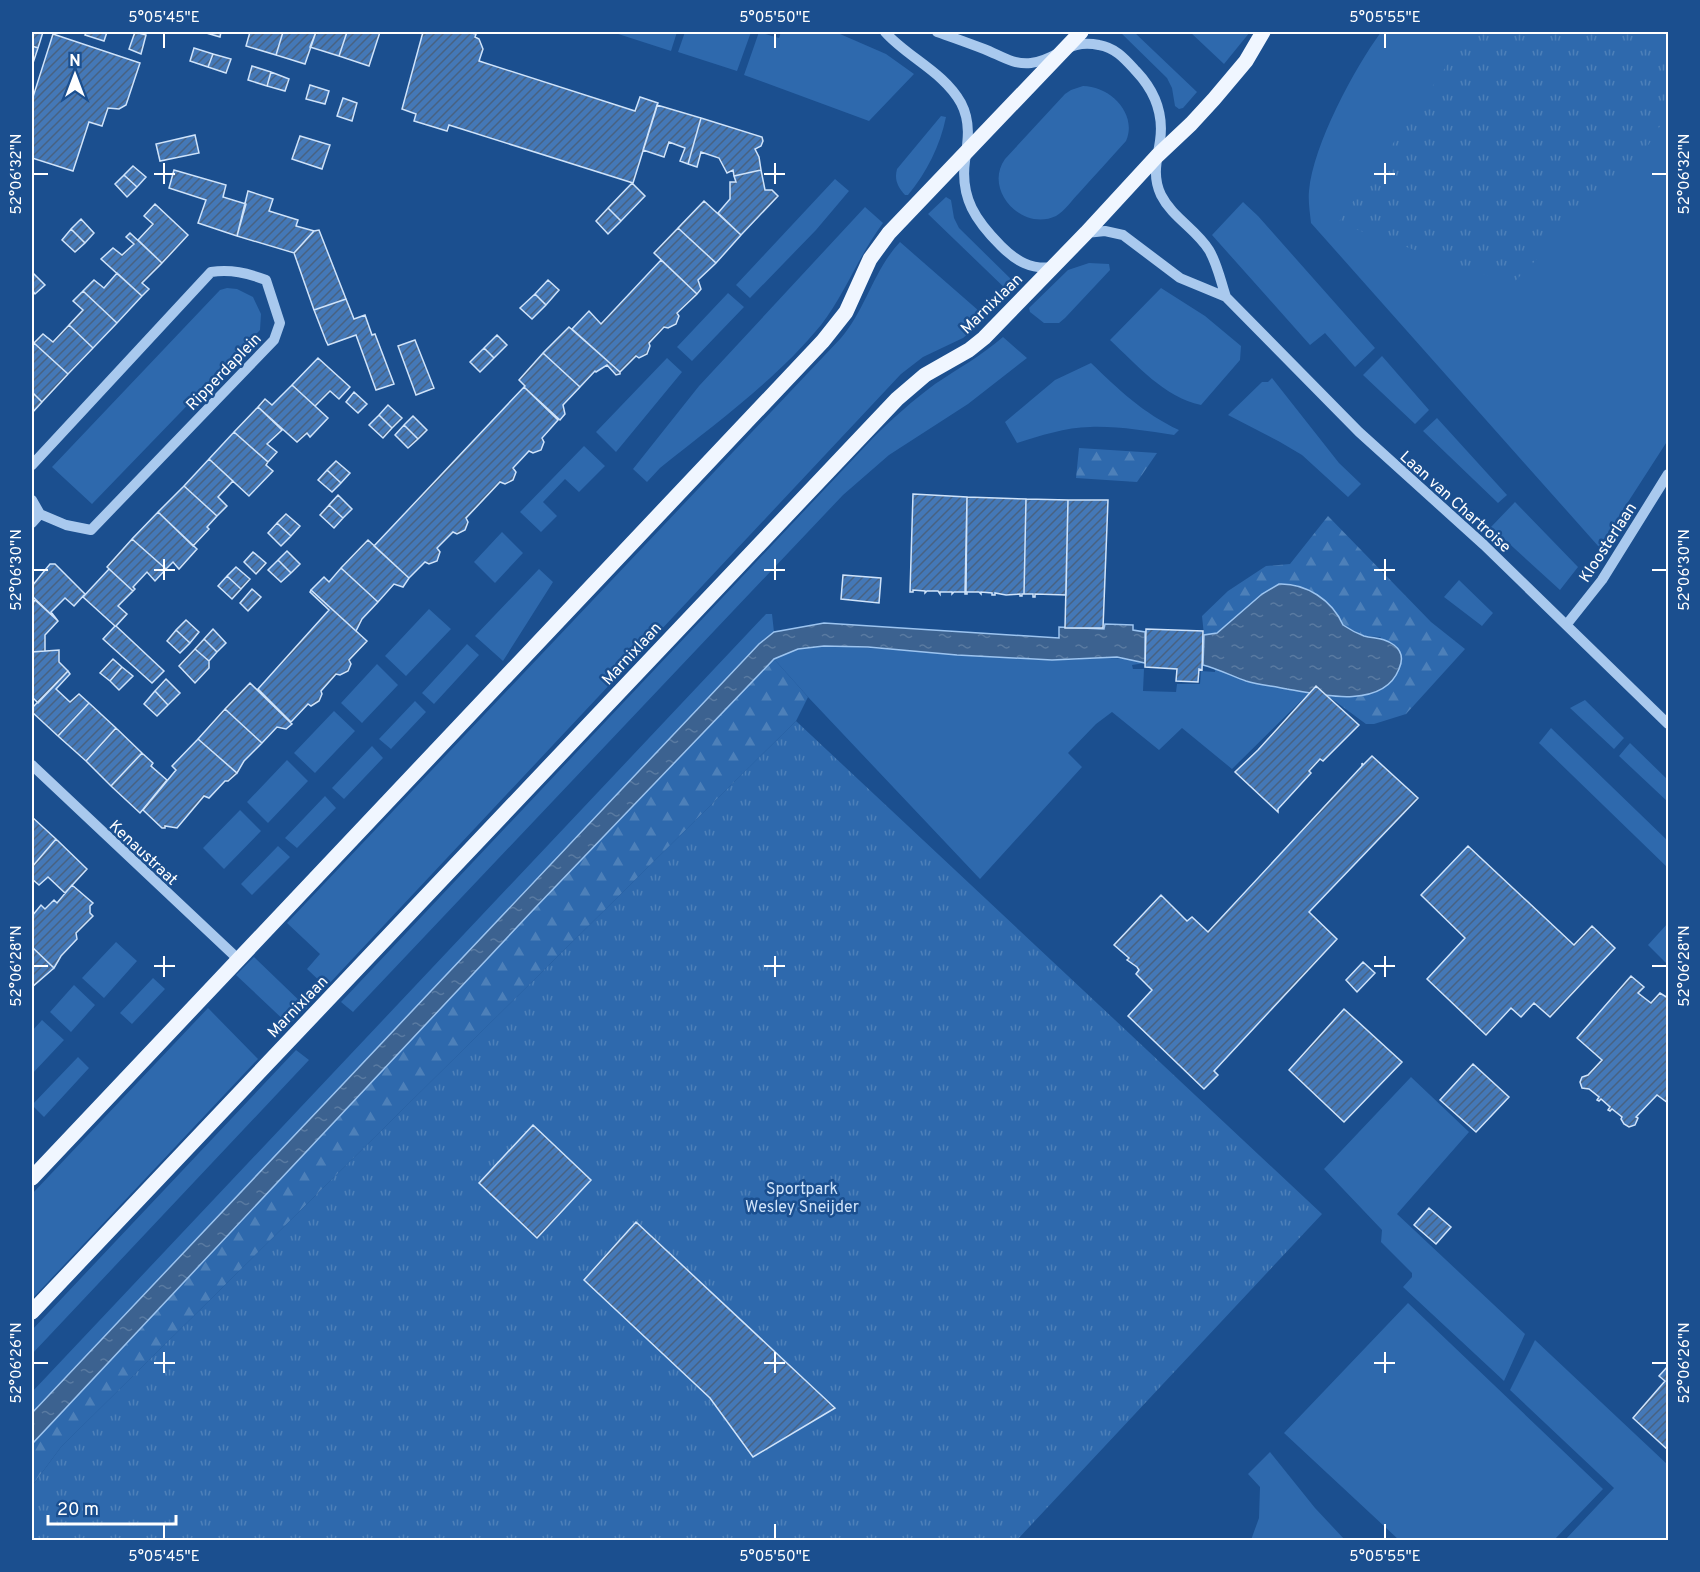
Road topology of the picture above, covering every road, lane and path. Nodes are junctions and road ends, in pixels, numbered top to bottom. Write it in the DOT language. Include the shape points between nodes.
graph roads {
  1 [pos="885,32"];
  2 [pos="937,32"];
  3 [pos="1081,32"];
  4 [pos="1263,32"];
  5 [pos="1065,48"];
  6 [pos="966,153"];
  7 [pos="1157,156"];
  8 [pos="1086,233"];
  9 [pos="1053,267"];
  10 [pos="1226,297"];
  11 [pos="32,465"];
  12 [pos="1668,474"];
  13 [pos="32,500"];
  14 [pos="40,514"];
  15 [pos="32,523"];
  16 [pos="1567,624"];
  17 [pos="1668,724"];
  18 [pos="32,765"];
  19 [pos="238,959"];
  20 [pos="32,1178"];
  21 [pos="32,1312"];
  1 -- 6 [label="street" via="897,46 929,68 961,103 968,125"];
  2 -- 5 [label="street" via="1022,64 1045,60"];
  3 -- 5 [label="main road"];
  4 -- 7 [label="main road, Marnixlaan" via="1230,81"];
  5 -- 6 [label="main road"];
  5 -- 7 [label="street" via="1089,44 1112,49 1147,83 1160,118"];
  6 -- 9 [label="street" via="966,191 981,226 1019,261"];
  6 -- 19 [label="main road" via="879,246 846,312 823,341"];
  7 -- 8 [label="main road, Marnixlaan"];
  7 -- 10 [label="street, Laan van Chartroise" via="1161,196 1209,249"];
  8 -- 9 [label="main road, Marnixlaan"];
  8 -- 10 [label="street, Laan van Chartroise" via="1105,231 1123,236 1180,278"];
  9 -- 21 [label="main road, Marnixlaan" via="984,338 925,375 897,399"];
  10 -- 16 [label="street, Laan van Chartroise" via="1359,432"];
  11 -- 14 [label="street, Ripperdaplein" via="211,272 245,272 266,280 280,322 274,340 99,522 91,530"];
  12 -- 16 [label="street, Kloosterlaan" via="1602,580"];
  13 -- 14 [label="street"];
  14 -- 15 [label="street"];
  16 -- 17 [label="street, Laan van Chartroise"];
  18 -- 19 [label="street, Kenaustraat"];
  19 -- 20 [label="main road"];
}
